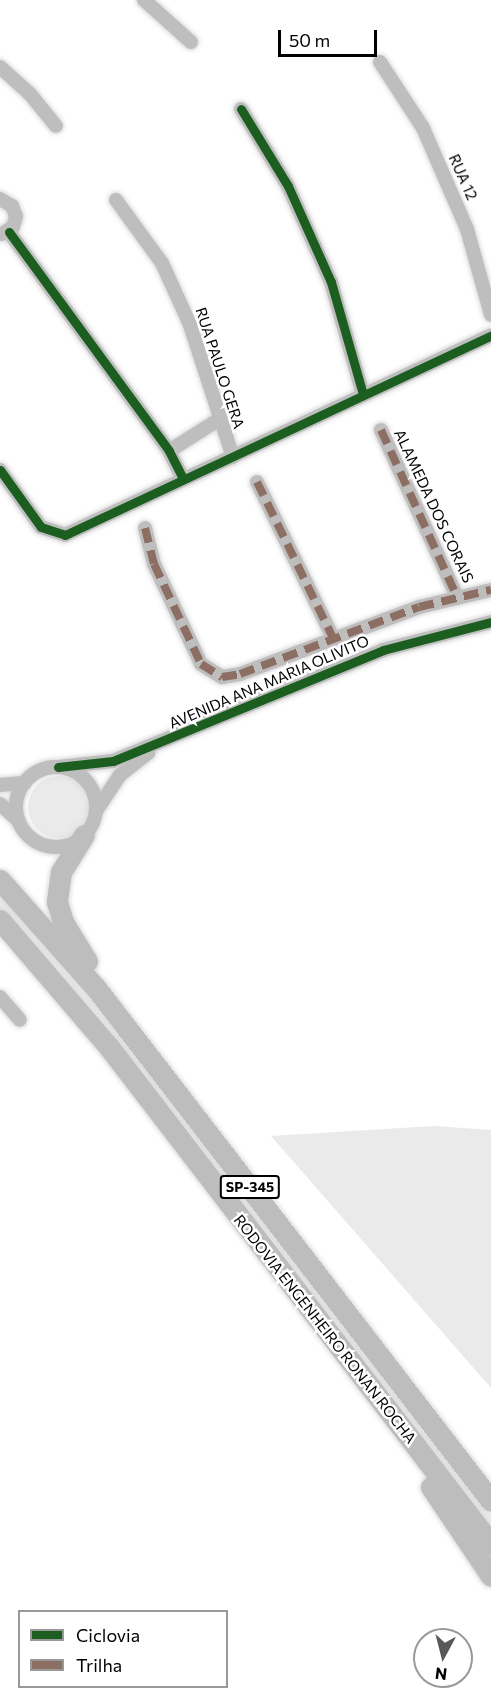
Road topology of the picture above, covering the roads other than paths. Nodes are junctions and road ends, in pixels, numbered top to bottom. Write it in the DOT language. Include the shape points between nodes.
graph roads {
  1 [pos="144,0"];
  2 [pos="191,42"];
  3 [pos="380,62"];
  4 [pos="0,67"];
  5 [pos="241,109"];
  6 [pos="56,126"];
  7 [pos="0,199"];
  8 [pos="117,200"];
  9 [pos="4,233"];
  10 [pos="491,315"];
  11 [pos="491,335"];
  12 [pos="363,394"];
  13 [pos="218,420"];
  14 [pos="381,430"];
  15 [pos="170,451"];
  16 [pos="233,457"];
  17 [pos="0,470"];
  18 [pos="183,478"];
  19 [pos="257,482"];
  20 [pos="145,528"];
  21 [pos="491,590"];
  22 [pos="457,597"];
  23 [pos="491,622"];
  24 [pos="333,638"];
  25 [pos="160,744"];
  26 [pos="58,767"];
  27 [pos="25,783"];
  28 [pos="0,785"];
  29 [pos="0,804"];
  30 [pos="96,811"];
  31 [pos="19,820"];
  32 [pos="84,836"];
  33 [pos="0,880"];
  34 [pos="0,920"];
  35 [pos="0,997"];
  36 [pos="20,1020"];
  37 [pos="129,1031"];
  38 [pos="321,1325"];
  39 [pos="428,1420"];
  40 [pos="491,1490"];
  41 [pos="491,1501"];
  42 [pos="491,1544"];
  43 [pos="491,1576"];
  1 -- 2 [label="street"];
  3 -- 10 [label="street, RUA 12" via="423,128 467,229"];
  4 -- 6 [label="street" via="30,94"];
  5 -- 12 [label="street" via="288,186 331,282"];
  7 -- 9 [label="street" via="15,211 15,222"];
  8 -- 13 [label="street, RUA PAULO GERA" via="162,263 190,325"];
  9 -- 15 [label="street"];
  11 -- 12 [label="street"];
  12 -- 16 [label="street"];
  13 -- 15 [label="street"];
  13 -- 16 [label="street, RUA PAULO GERA"];
  14 -- 22 [label="street, ALAMEDA DOS CORAIS"];
  15 -- 18 [label="street"];
  16 -- 18 [label="street"];
  17 -- 18 [label="street" via="41,527 65,535"];
  19 -- 24 [label="street"];
  20 -- 24 [label="street, AVENIDA ANA MARIA OLIVITO" via="154,564 201,664 209,672 222,677 240,674"];
  21 -- 22 [label="street, AVENIDA ANA MARIA OLIVITO"];
  22 -- 24 [label="street, AVENIDA ANA MARIA OLIVITO"];
  23 -- 25 [label="street, AVENIDA ANA MARIA OLIVITO" via="384,650"];
  25 -- 26 [label="street, AVENIDA ANA MARIA OLIVITO" via="113,761"];
  25 -- 30 [label="street, AVENIDA ANA MARIA OLIVITO" via="120,775"];
  26 -- 27 [label="street" via="45,769"];
  26 -- 30 [label="street" via="82,776 93,792"];
  27 -- 28 [label="street"];
  27 -- 31 [label="street" via="16,808"];
  29 -- 31 [label="street"];
  30 -- 32 [label="street"];
  31 -- 32 [label="street" via="35,841 48,846 61,846"];
  32 -- 37 [label="highway" via="61,872 59,912"];
  33 -- 37 [label="highway, RODOVIA ENGENHEIRO RONAN ROCHA / SP-345"];
  34 -- 38 [label="highway, RODOVIA ENGENHEIRO RONAN ROCHA / SP-345" via="109,1047"];
  35 -- 36 [label="street"];
  37 -- 39 [label="highway, RODOVIA ENGENHEIRO RONAN ROCHA / SP-345"];
  38 -- 42 [label="highway, RODOVIA ENGENHEIRO RONAN ROCHA / SP-345"];
  38 -- 43 [label="highway"];
  39 -- 40 [label="highway"];
  39 -- 41 [label="highway, RODOVIA ENGENHEIRO RONAN ROCHA / SP-345"];
}
